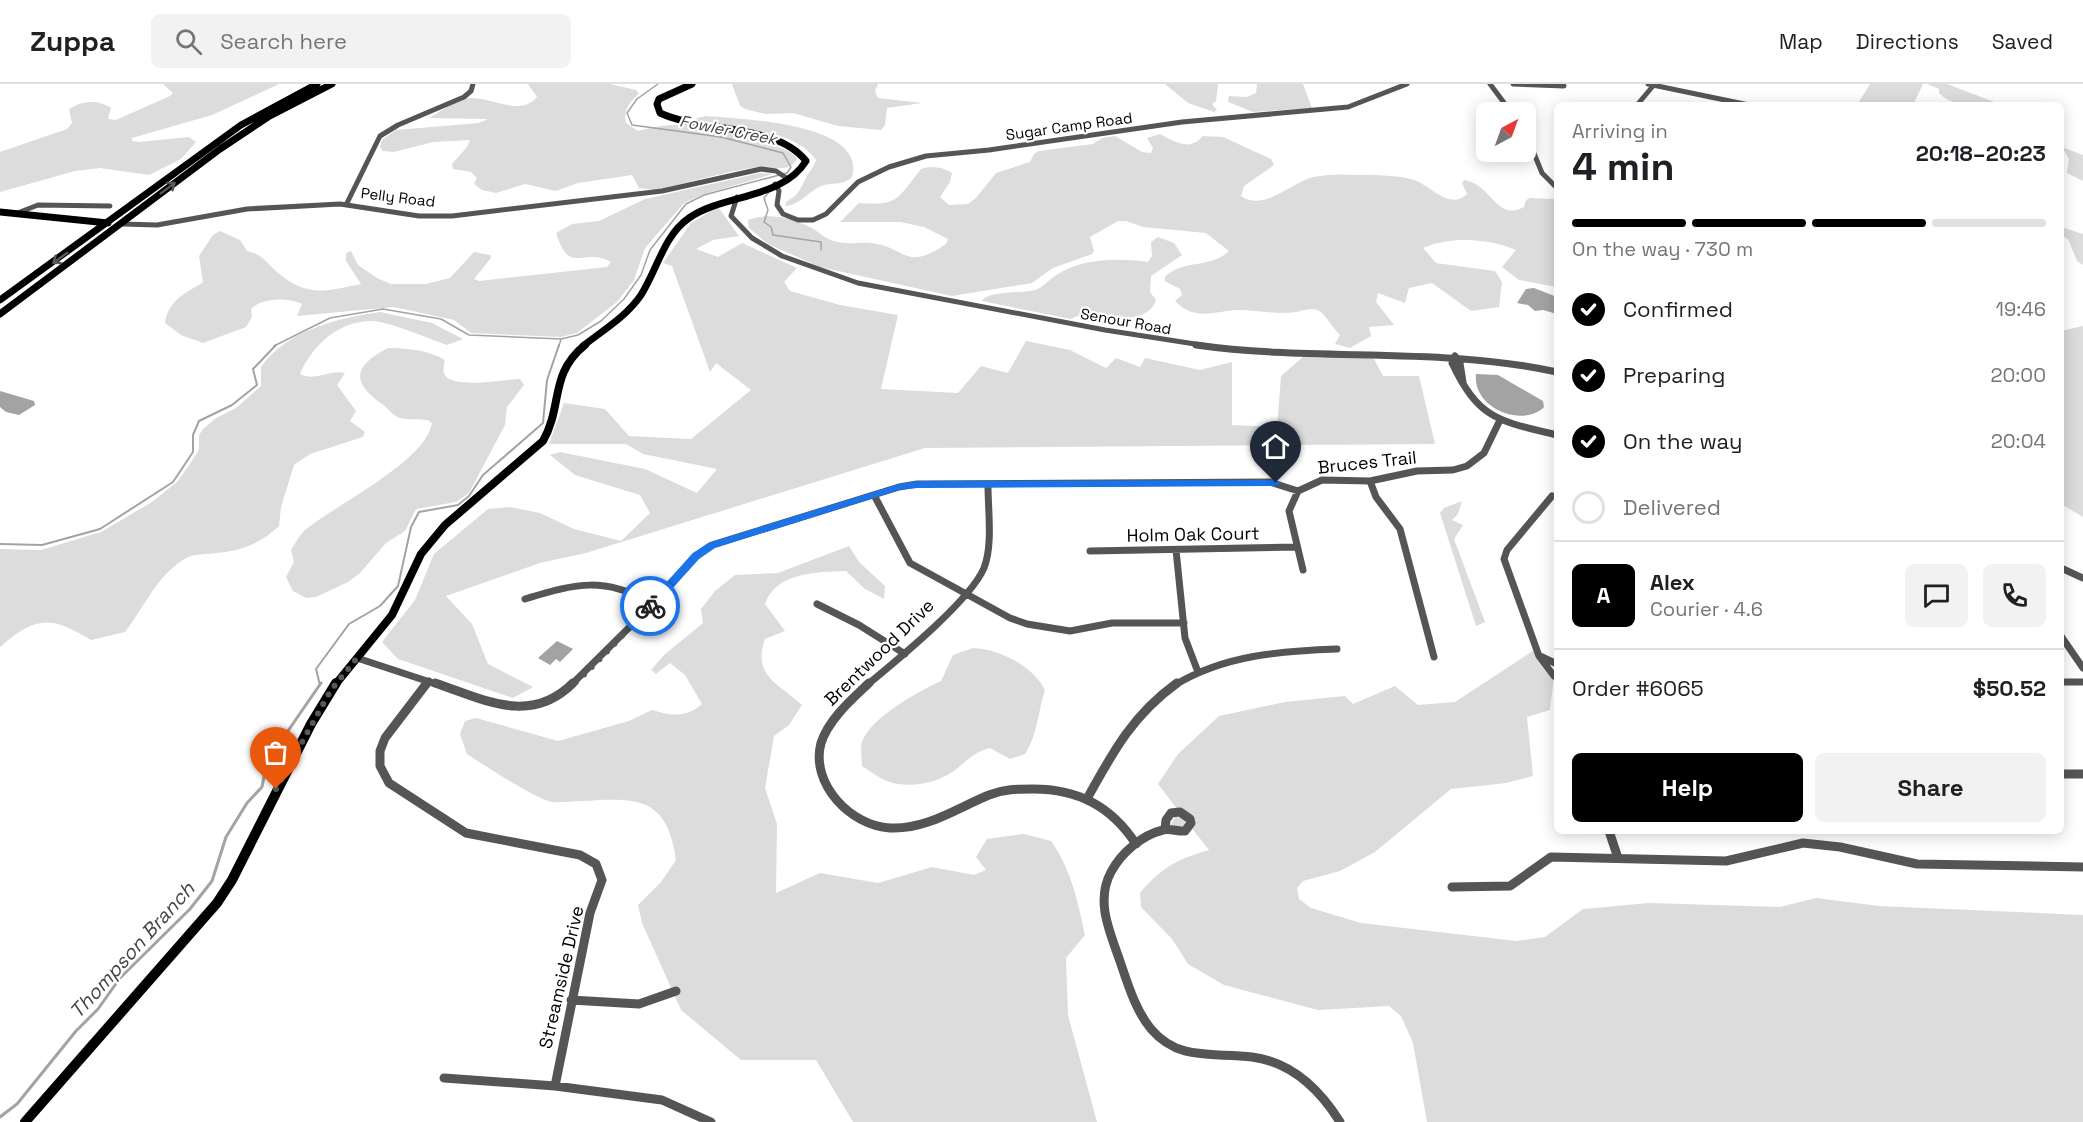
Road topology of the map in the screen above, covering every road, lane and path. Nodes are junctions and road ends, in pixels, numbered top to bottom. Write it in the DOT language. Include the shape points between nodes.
graph roads {
  1 [pos="317,84"];
  2 [pos="332,84"];
  3 [pos="473,84"];
  4 [pos="692,84"];
  5 [pos="1407,84"];
  6 [pos="1490,84"];
  7 [pos="1513,84"];
  8 [pos="1651,85"];
  9 [pos="1564,87"];
  10 [pos="1718,98"];
  11 [pos="1504,102"];
  12 [pos="1639,102"];
  13 [pos="1717,102"];
  14 [pos="1736,102"];
  15 [pos="1536,158"];
  16 [pos="788,179"];
  17 [pos="775,184"];
  18 [pos="1554,185"];
  19 [pos="737,197"];
  20 [pos="346,205"];
  21 [pos="110,206"];
  22 [pos="0,212"];
  23 [pos="15,214"];
  24 [pos="107,223"];
  25 [pos="122,224"];
  26 [pos="0,300"];
  27 [pos="0,314"];
  28 [pos="1455,356"];
  29 [pos="1554,371"];
  30 [pos="1500,420"];
  31 [pos="1554,434"];
  32 [pos="1370,481"];
  33 [pos="988,486"];
  34 [pos="1298,491"];
  35 [pos="874,495"];
  36 [pos="1552,496"];
  37 [pos="1297,547"];
  38 [pos="1176,550"];
  39 [pos="1089,551"];
  40 [pos="2064,569"];
  41 [pos="1303,570"];
  42 [pos="2083,578"];
  43 [pos="963,592"];
  44 [pos="525,599"];
  45 [pos="655,602"];
  46 [pos="817,604"];
  47 [pos="1184,623"];
  48 [pos="2064,640"];
  49 [pos="1338,649"];
  50 [pos="905,654"];
  51 [pos="1539,656"];
  52 [pos="1434,657"];
  53 [pos="357,658"];
  54 [pos="1554,664"];
  55 [pos="2083,668"];
  56 [pos="1198,672"];
  57 [pos="1554,676"];
  58 [pos="429,681"];
  59 [pos="2064,682"];
  60 [pos="2083,682"];
  61 [pos="2064,774"];
  62 [pos="2083,774"];
  63 [pos="1088,797"];
  64 [pos="1165,829"];
  65 [pos="1610,834"];
  66 [pos="1136,843"];
  67 [pos="1618,858"];
  68 [pos="2083,867"];
  69 [pos="1452,887"];
  70 [pos="676,991"];
  71 [pos="571,1000"];
  72 [pos="444,1078"];
  73 [pos="555,1086"];
  74 [pos="25,1122"];
  75 [pos="711,1122"];
  76 [pos="1340,1122"];
  1 -- 24 [label="main road" via="241,125"];
  25 -- 2 [label="main road, one-way" via="246,130"];
  3 -- 20 [label="street" via="464,97 380,136"];
  4 -- 16 [label="main road" via="659,99 660,113 686,124 790,145 806,161 798,174"];
  5 -- 17 [label="street, Sugar Camp Road" via="1348,107 1182,122 926,156 858,182 826,214 813,220 783,214 777,205 779,190"];
  6 -- 11 [label="street"];
  7 -- 9 [label="street"];
  8 -- 10 [label="street"];
  8 -- 12 [label="street"];
  10 -- 13 [label="street"];
  10 -- 14 [label="street"];
  15 -- 18 [label="street" via="1542,173"];
  16 -- 17 [label="main road"];
  16 -- 20 [label="street, Pelly Road" via="776,171 755,170 662,191 452,216 419,216"];
  17 -- 19 [label="main road"];
  19 -- 28 [label="street, Senour Road" via="731,216 761,245 828,273 891,290 1211,348"];
  19 -- 53 [label="main road" via="695,213 675,231 635,303 566,364 559,381 553,425 543,441 437,534 421,554 392,615"];
  20 -- 25 [label="street, Pelly Road" via="247,209 157,225"];
  21 -- 23 [label="street" via="38,205"];
  22 -- 23 [label="main road, Pelly Road"];
  23 -- 24 [label="main road, Pelly Road"];
  24 -- 25 [label="main road, Pelly Road"];
  24 -- 26 [label="main road, one-way"];
  25 -- 27 [label="main road"];
  28 -- 29 [label="street, Senour Road" via="1503,359"];
  28 -- 30 [label="street" via="1452,363 1469,400"];
  30 -- 31 [label="street"];
  30 -- 32 [label="street, Bruces Trail" via="1484,453 1472,464"];
  32 -- 34 [label="street, Bruces Trail" via="1322,480"];
  32 -- 52 [label="street" via="1376,497 1400,529"];
  33 -- 34 [label="street" via="1270,482"];
  33 -- 35 [label="street" via="917,484"];
  33 -- 43 [label="street, Brentwood Drive" via="986,564"];
  34 -- 37 [label="street, Bruces Trail" via="1289,510"];
  35 -- 43 [label="street" via="910,564"];
  35 -- 45 [label="street" via="711,545 695,556"];
  36 -- 51 [label="street" via="1504,554"];
  37 -- 38 [label="street, Holm Oak Court"];
  37 -- 41 [label="street, Bruces Trail"];
  38 -- 39 [label="street, Holm Oak Court"];
  38 -- 47 [label="street"];
  40 -- 42 [label="street"];
  43 -- 47 [label="street" via="1010,618 1053,630 1082,630 1112,623"];
  43 -- 50 [label="street, Brentwood Drive"];
  44 -- 45 [label="street" via="591,582 613,585"];
  45 -- 58 [label="street" via="550,702 507,707"];
  46 -- 50 [label="street"];
  47 -- 56 [label="street" via="1188,651"];
  48 -- 55 [label="street"];
  49 -- 56 [label="street" via="1267,652"];
  50 -- 63 [label="street, Brentwood Drive" via="828,724 820,745 821,772 829,788 860,821 902,828 929,821 1005,789 1056,789"];
  51 -- 54 [label="street"];
  51 -- 57 [label="street"];
  53 -- 58 [label="street"];
  53 -- 74 [label="main road" via="331,690 311,724 217,903"];
  56 -- 63 [label="street" via="1161,696 1133,723"];
  58 -- 71 [label="street, Streamside Drive" via="383,742 381,766 389,783 460,831 580,855 593,861 601,872 602,885 590,913"];
  59 -- 60 [label="street"];
  61 -- 62 [label="street"];
  63 -- 66 [label="street, Brentwood Drive" via="1119,819"];
  64 -- 66 [label="street"];
  65 -- 67 [label="street"];
  66 -- 76 [label="street" via="1116,863 1105,886 1103,902 1134,1002 1144,1021 1167,1044 1186,1054 1206,1058 1252,1057 1290,1070 1313,1087"];
  67 -- 68 [label="street" via="1739,860 1790,845 1818,843 1917,864"];
  67 -- 69 [label="street" via="1551,857 1510,886"];
  70 -- 71 [label="street" via="639,1004"];
  71 -- 73 [label="street, Streamside Drive"];
  72 -- 73 [label="street"];
  73 -- 75 [label="street" via="662,1100"];
}
